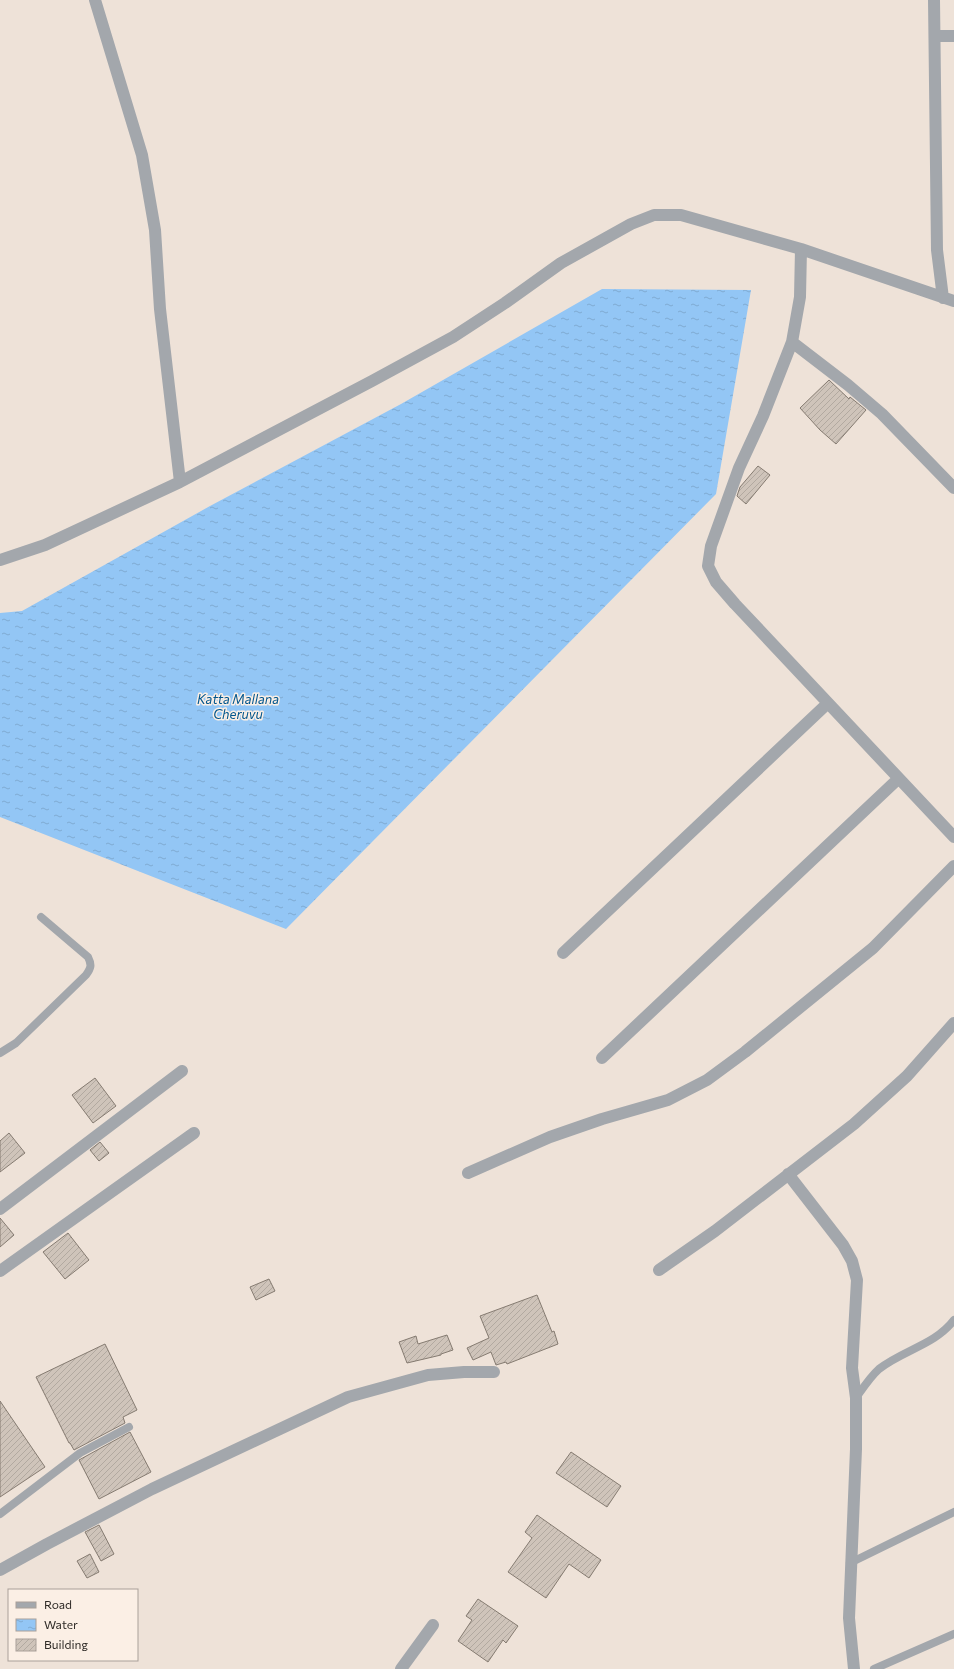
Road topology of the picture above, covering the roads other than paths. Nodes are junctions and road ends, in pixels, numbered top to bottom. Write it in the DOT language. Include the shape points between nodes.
graph roads {
  1 [pos="96,0"];
  2 [pos="934,0"];
  3 [pos="934,36"];
  4 [pos="954,36"];
  5 [pos="801,249"];
  6 [pos="949,300"];
  7 [pos="792,342"];
  8 [pos="180,482"];
  9 [pos="954,488"];
  10 [pos="0,560"];
  11 [pos="828,703"];
  12 [pos="898,779"];
  13 [pos="954,837"];
  14 [pos="954,866"];
  15 [pos="42,917"];
  16 [pos="563,953"];
  17 [pos="954,1022"];
  18 [pos="0,1053"];
  19 [pos="602,1058"];
  20 [pos="182,1071"];
  21 [pos="194,1133"];
  22 [pos="468,1173"];
  23 [pos="788,1174"];
  24 [pos="0,1209"];
  25 [pos="659,1270"];
  26 [pos="0,1271"];
  27 [pos="954,1320"];
  28 [pos="494,1372"];
  29 [pos="856,1398"];
  30 [pos="129,1427"];
  31 [pos="954,1512"];
  32 [pos="0,1514"];
  33 [pos="850,1563"];
  34 [pos="0,1570"];
  35 [pos="433,1624"];
  36 [pos="954,1634"];
  37 [pos="401,1669"];
  38 [pos="854,1669"];
  39 [pos="874,1669"];
  1 -- 8 [label="street" via="142,155 155,230 160,308"];
  2 -- 3 [label="street"];
  3 -- 4 [label="street"];
  3 -- 6 [label="street" via="938,250"];
  5 -- 6 [label="street"];
  5 -- 7 [label="street" via="800,297"];
  5 -- 8 [label="street" via="681,215 654,215 632,224 561,263 505,304 452,337"];
  7 -- 9 [label="street" via="882,414"];
  7 -- 11 [label="street" via="739,468 711,546 708,566 716,582 735,604"];
  8 -- 10 [label="street" via="45,545"];
  11 -- 12 [label="street"];
  11 -- 16 [label="street"];
  12 -- 13 [label="street"];
  12 -- 19 [label="street"];
  14 -- 22 [label="street" via="873,948 707,1080 668,1100 550,1137"];
  15 -- 18 [label="lane" via="88,957 90,969 16,1043"];
  17 -- 23 [label="street" via="907,1076 854,1124"];
  20 -- 24 [label="street"];
  21 -- 26 [label="street"];
  23 -- 25 [label="street" via="715,1231"];
  23 -- 29 [label="street" via="843,1245 852,1261 857,1280 852,1368"];
  27 -- 29 [label="lane" via="933,1340 880,1368"];
  28 -- 34 [label="street" via="428,1375 348,1397 152,1489"];
  29 -- 33 [label="street"];
  30 -- 32 [label="lane" via="80,1453"];
  31 -- 33 [label="lane"];
  33 -- 38 [label="street" via="849,1618"];
  35 -- 37 [label="street"];
  36 -- 39 [label="lane"];
}
